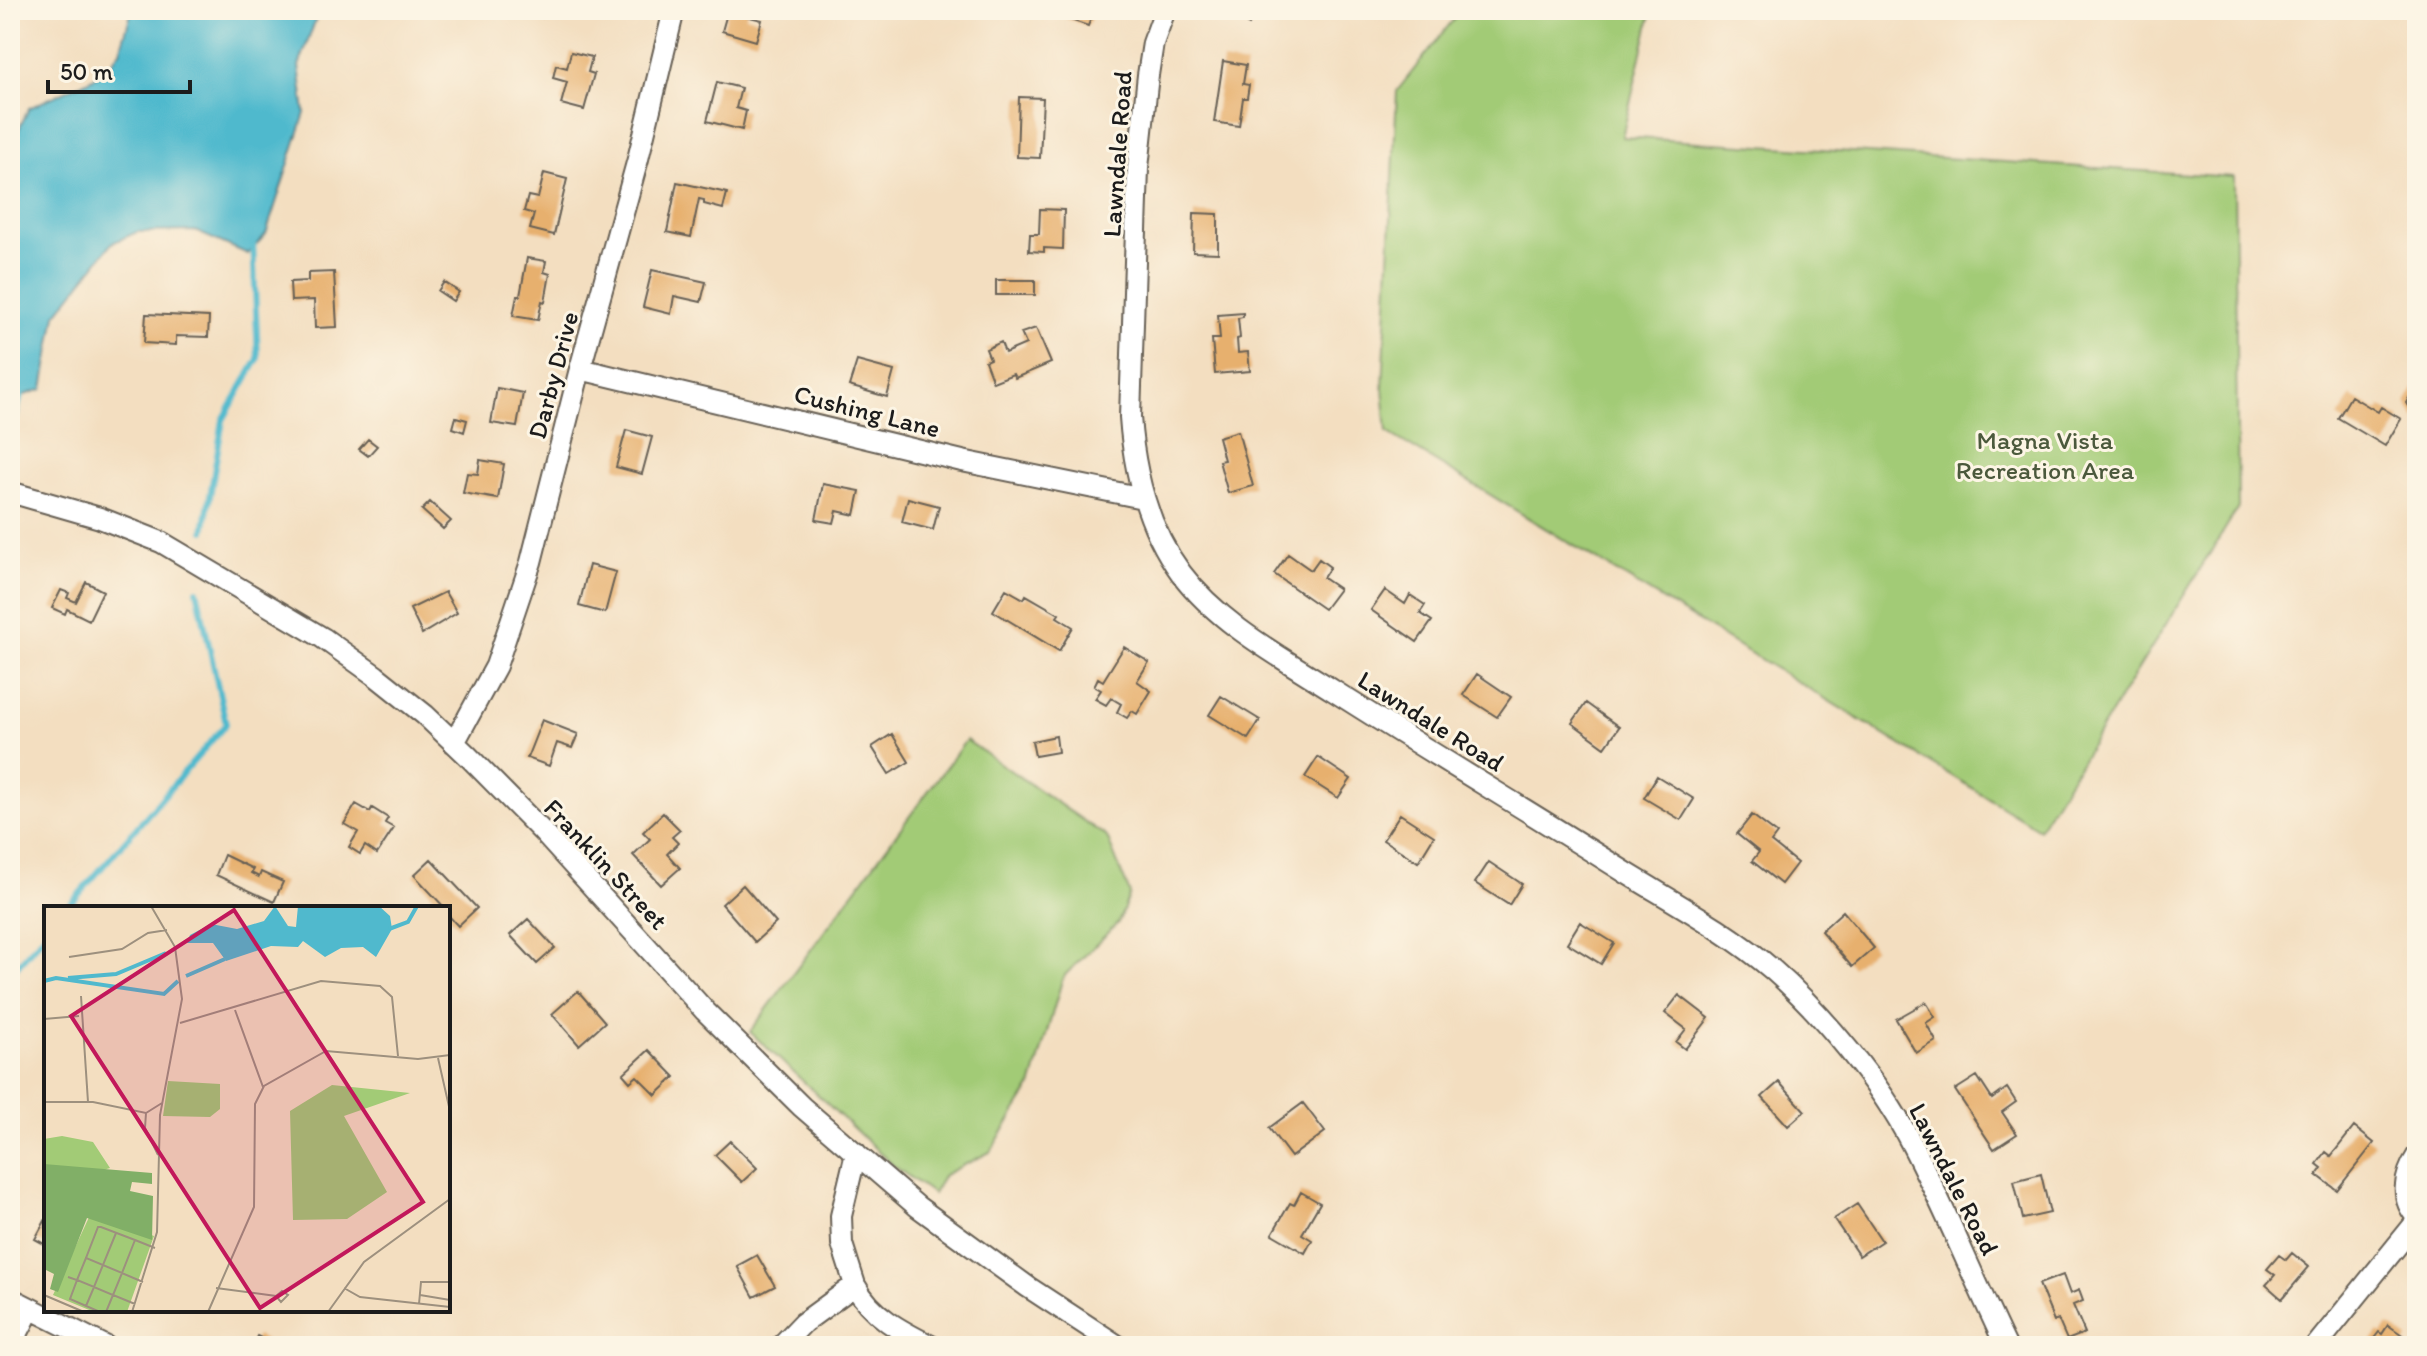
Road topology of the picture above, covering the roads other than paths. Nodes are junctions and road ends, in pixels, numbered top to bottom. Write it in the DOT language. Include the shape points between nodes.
graph roads {
  1 [pos="674,10"];
  2 [pos="1165,10"];
  3 [pos="580,369"];
  4 [pos="10,492"];
  5 [pos="1143,498"];
  6 [pos="454,743"];
  7 [pos="856,1153"];
  8 [pos="2417,1156"];
  9 [pos="2417,1219"];
  10 [pos="855,1285"];
  11 [pos="10,1298"];
  12 [pos="30,1309"];
  13 [pos="11,1346"];
  14 [pos="105,1346"];
  15 [pos="781,1346"];
  16 [pos="931,1346"];
  17 [pos="1118,1346"];
  18 [pos="2006,1346"];
  19 [pos="2316,1346"];
  1 -- 3 [label="street, Darby Drive"];
  2 -- 5 [label="street, Lawndale Road" via="1150,59 1138,168 1130,417"];
  3 -- 5 [label="street, Cushing Lane" via="962,461"];
  3 -- 6 [label="street, Darby Drive" via="531,562 496,666"];
  4 -- 6 [label="street, Franklin Street" via="161,542 323,638"];
  5 -- 18 [label="street, Lawndale Road" via="1182,574 1214,609 1362,709 1728,937 1771,968 1814,1010 1909,1138"];
  6 -- 7 [label="street, Franklin Street" via="542,831 705,1011"];
  7 -- 10 [label="street" via="841,1216 842,1244"];
  7 -- 17 [label="street, Franklin Street" via="970,1246"];
  8 -- 9 [label="street" via="2405,1186 2409,1209"];
  9 -- 19 [label="street"];
  10 -- 15 [label="street"];
  10 -- 16 [label="street" via="881,1317"];
  11 -- 12 [label="street"];
  12 -- 13 [label="street"];
  12 -- 14 [label="street"];
}
